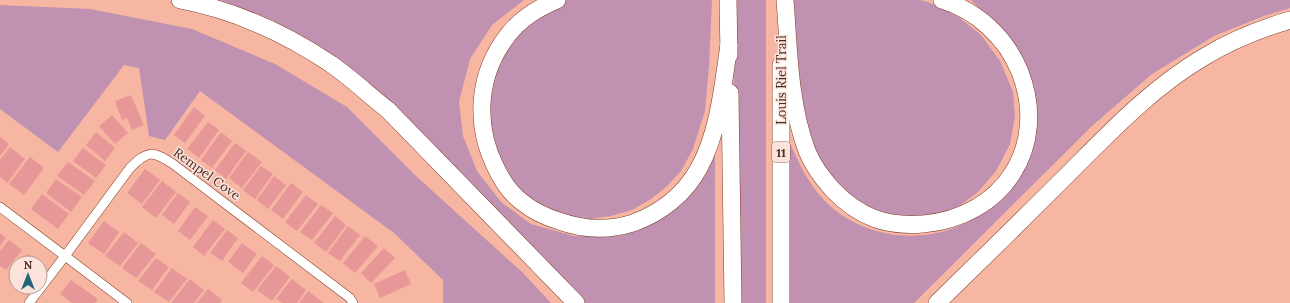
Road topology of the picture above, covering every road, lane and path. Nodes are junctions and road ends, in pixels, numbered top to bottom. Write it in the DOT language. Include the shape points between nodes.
graph roads {
  1 [pos="180,0"];
  2 [pos="557,0"];
  3 [pos="728,0"];
  4 [pos="780,0"];
  5 [pos="784,0"];
  6 [pos="942,0"];
  7 [pos="1290,20"];
  8 [pos="729,45"];
  9 [pos="0,206"];
  10 [pos="65,256"];
  11 [pos="29,303"];
  12 [pos="127,303"];
  13 [pos="353,303"];
  14 [pos="576,303"];
  15 [pos="733,303"];
  16 [pos="782,303"];
  17 [pos="937,303"];
  1 -- 14 [label="highway" via="219,10 282,35 332,65 388,110"];
  2 -- 8 [label="highway" via="535,11 521,22 508,34 498,49 485,82 481,101 481,121 490,158 508,188 537,212 569,225 605,229 623,226 662,209 689,184 700,167 714,130"];
  3 -- 8 [label="highway"];
  4 -- 16 [label="highway, Louis Riel Trail / 11"];
  5 -- 6 [label="highway" via="796,115 815,167 827,183 855,210 874,219 913,225 950,220 983,205 1007,182 1022,154 1028,136 1029,119 1025,88 1018,66 1009,50 998,36 967,10"];
  7 -- 17 [label="highway" via="1227,45 1166,83 1118,124"];
  8 -- 15 [label="highway"];
  9 -- 10 [label="street"];
  10 -- 11 [label="street"];
  10 -- 12 [label="street"];
  10 -- 13 [label="street, Rempel Cove" via="130,168 141,157 152,153 173,164 350,298"];
}
